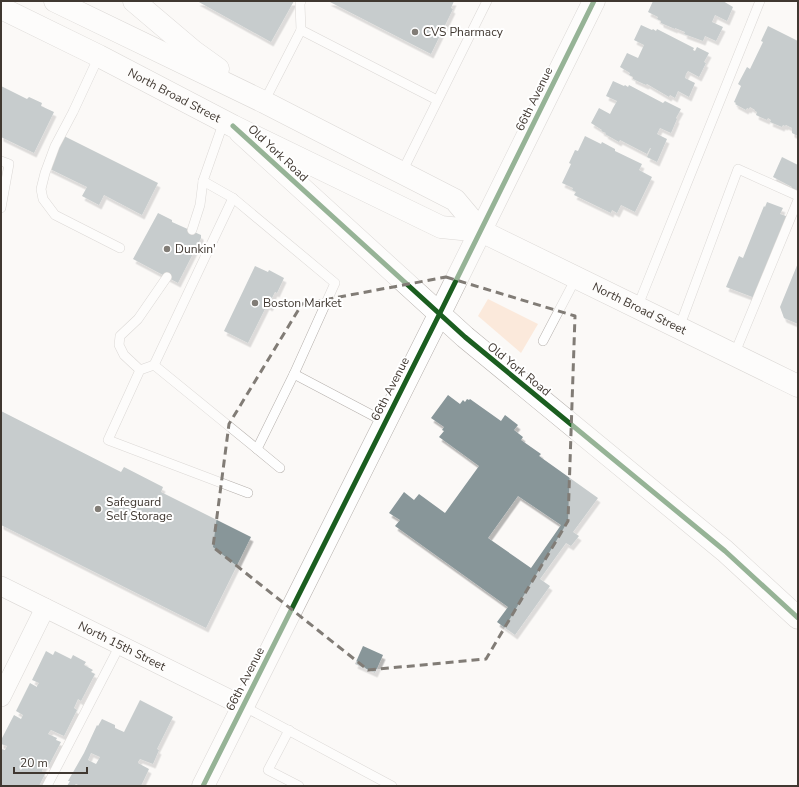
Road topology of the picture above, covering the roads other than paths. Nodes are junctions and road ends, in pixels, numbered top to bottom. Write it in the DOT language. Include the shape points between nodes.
graph roads {
  1 [pos="134,1"];
  2 [pos="301,1"];
  3 [pos="487,1"];
  4 [pos="760,1"];
  5 [pos="591,2"];
  6 [pos="63,3"];
  7 [pos="1,8"];
  8 [pos="301,30"];
  9 [pos="99,56"];
  10 [pos="437,100"];
  11 [pos="264,102"];
  12 [pos="229,124"];
  13 [pos="1,161"];
  14 [pos="402,172"];
  15 [pos="203,181"];
  16 [pos="798,196"];
  17 [pos="233,198"];
  18 [pos="798,200"];
  19 [pos="1,208"];
  20 [pos="192,230"];
  21 [pos="481,231"];
  22 [pos="120,248"];
  23 [pos="167,277"];
  24 [pos="576,278"];
  25 [pos="637,308"];
  26 [pos="439,315"];
  27 [pos="679,328"];
  28 [pos="542,341"];
  29 [pos="734,354"];
  30 [pos="154,365"];
  31 [pos="140,370"];
  32 [pos="294,374"];
  33 [pos="798,386"];
  34 [pos="385,422"];
  35 [pos="257,450"];
  36 [pos="280,468"];
  37 [pos="248,493"];
  38 [pos="1,586"];
  39 [pos="45,608"];
  40 [pos="798,618"];
  41 [pos="120,645"];
  42 [pos="1,697"];
  43 [pos="243,706"];
  44 [pos="289,730"];
  45 [pos="47,786"];
  46 [pos="203,786"];
  47 [pos="300,786"];
  48 [pos="392,786"];
  1 -- 11 [label="street" via="193,51"];
  2 -- 8 [label="lane"];
  3 -- 10 [label="lane"];
  4 -- 25 [label="lane"];
  5 -- 21 [label="street, 66th Avenue"];
  6 -- 9 [label="street"];
  6 -- 11 [label="street, North Broad Street"];
  7 -- 9 [label="street, North Broad Street"];
  8 -- 10 [label="lane"];
  8 -- 11 [label="lane"];
  9 -- 12 [label="street, North Broad Street"];
  9 -- 22 [label="lane" via="55,146 41,189 43,199 55,216"];
  10 -- 14 [label="lane"];
  11 -- 14 [label="street, North Broad Street"];
  12 -- 15 [label="lane"];
  12 -- 21 [label="street, North Broad Street" via="441,227"];
  12 -- 26 [label="street, Old York Road"];
  13 -- 19 [label="lane" via="9,164"];
  14 -- 21 [label="street, North Broad Street" via="455,200"];
  15 -- 17 [label="lane"];
  15 -- 20 [label="lane" via="200,205"];
  16 -- 27 [label="lane" via="738,169"];
  17 -- 30 [label="lane"];
  17 -- 32 [label="lane" via="335,283"];
  18 -- 29 [label="lane"];
  21 -- 24 [label="street, North Broad Street"];
  21 -- 26 [label="street, 66th Avenue"];
  23 -- 31 [label="lane" via="138,319 120,336 119,345 124,355"];
  24 -- 25 [label="street, North Broad Street"];
  24 -- 28 [label="lane"];
  25 -- 27 [label="street, North Broad Street"];
  26 -- 34 [label="street, 66th Avenue"];
  26 -- 40 [label="street, Old York Road" via="725,551"];
  27 -- 29 [label="street, North Broad Street"];
  29 -- 33 [label="street, North Broad Street"];
  30 -- 31 [label="lane"];
  30 -- 35 [label="lane"];
  31 -- 37 [label="lane" via="108,440"];
  32 -- 34 [label="lane"];
  32 -- 35 [label="lane"];
  34 -- 43 [label="street, 66th Avenue"];
  35 -- 36 [label="lane"];
  38 -- 39 [label="street, North 15th Street"];
  39 -- 41 [label="street, North 15th Street"];
  39 -- 42 [label="street"];
  41 -- 43 [label="street, North 15th Street"];
  41 -- 45 [label="lane"];
  43 -- 44 [label="lane"];
  43 -- 46 [label="street, 66th Avenue"];
  44 -- 47 [label="lane" via="268,770"];
  44 -- 48 [label="lane"];
}
